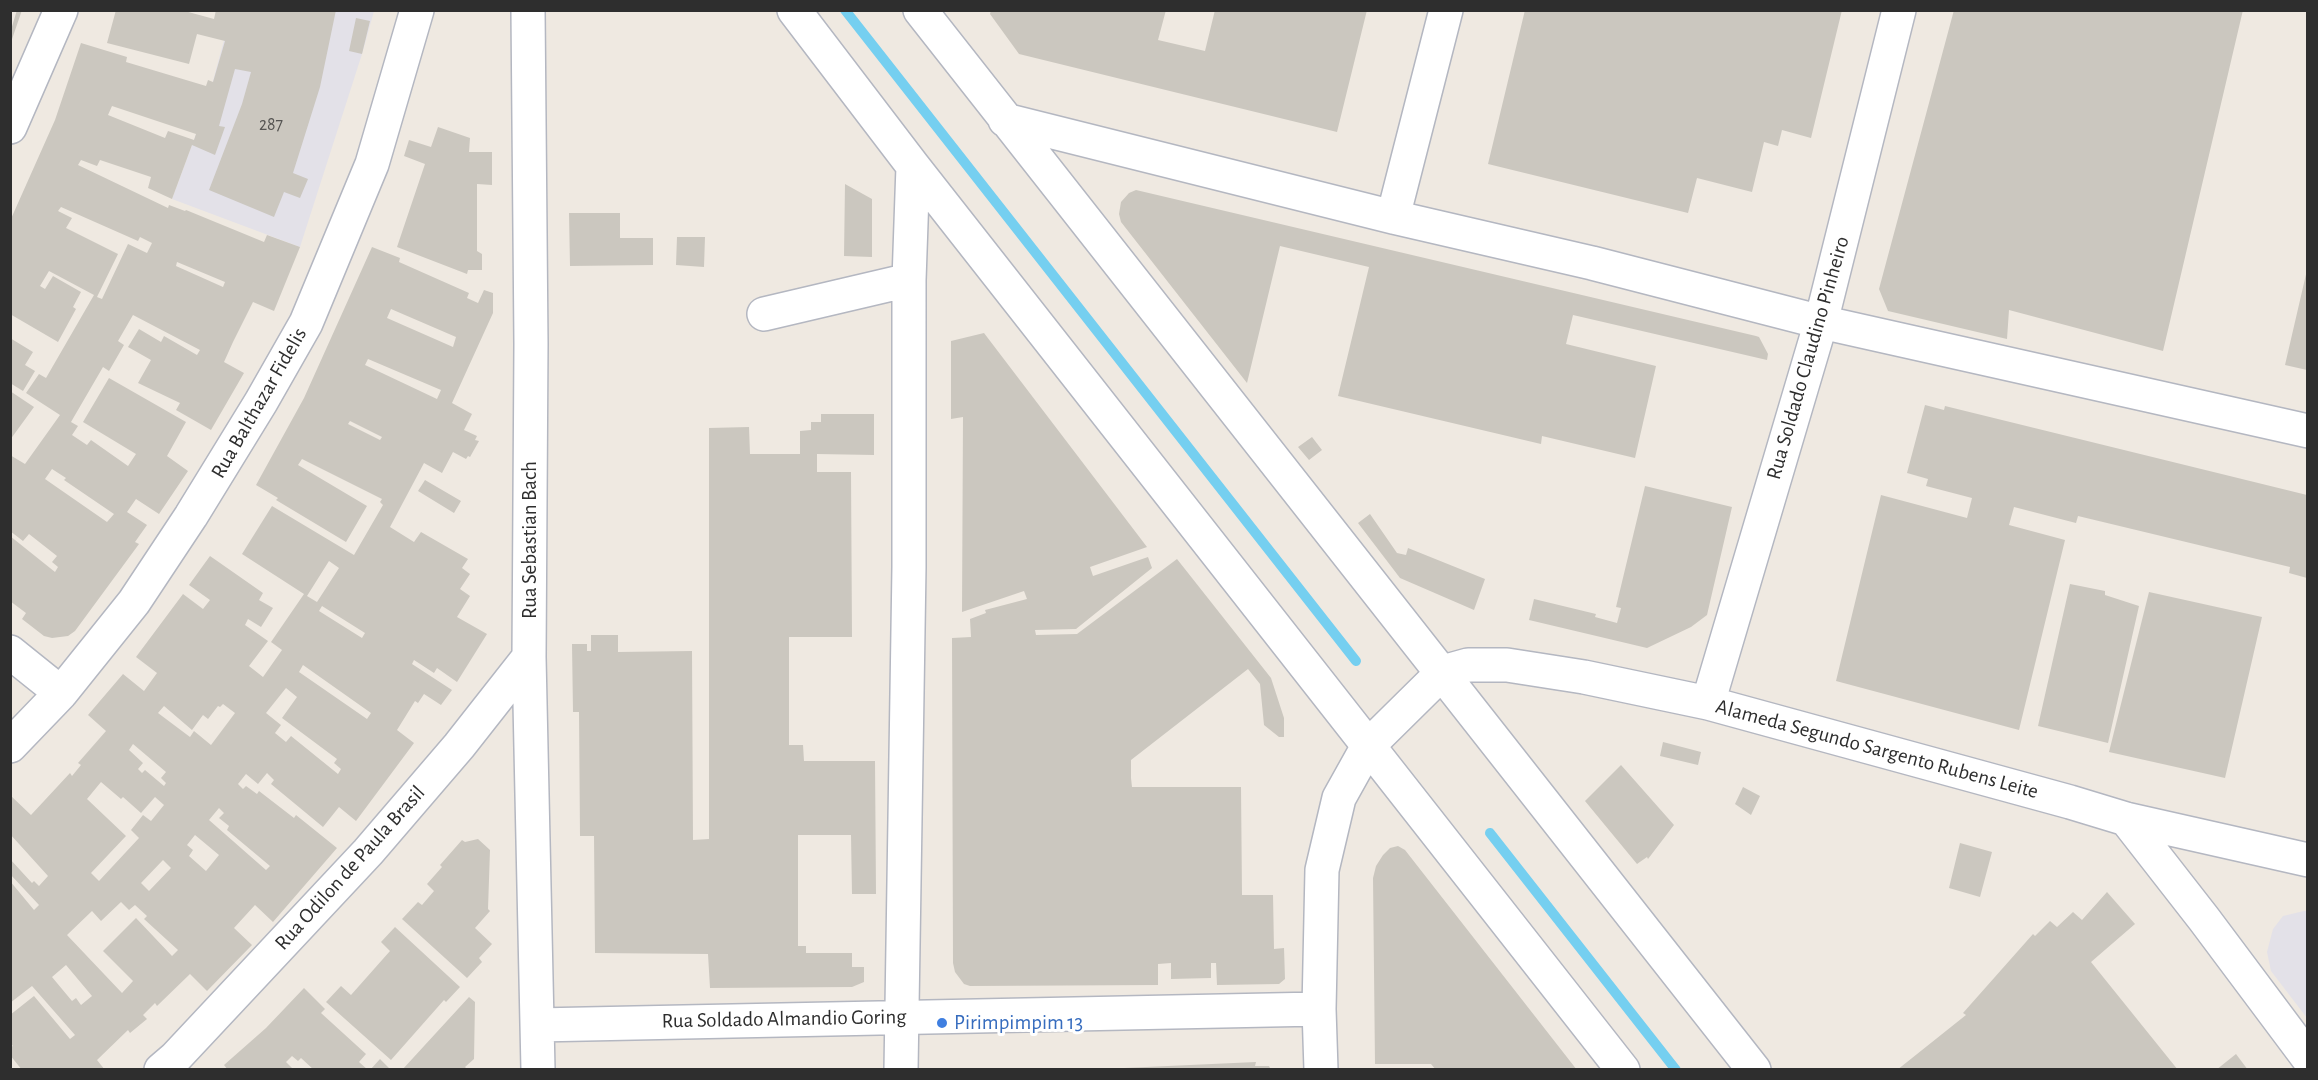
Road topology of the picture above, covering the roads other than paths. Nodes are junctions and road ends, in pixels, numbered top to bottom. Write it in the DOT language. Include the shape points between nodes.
graph roads {
  1 [pos="61,10"];
  2 [pos="417,10"];
  3 [pos="528,10"];
  4 [pos="794,10"];
  5 [pos="920,10"];
  6 [pos="1446,10"];
  7 [pos="1899,10"];
  8 [pos="1005,120"];
  9 [pos="10,127"];
  10 [pos="913,166"];
  11 [pos="1393,217"];
  12 [pos="909,280"];
  13 [pos="764,314"];
  14 [pos="1821,322"];
  15 [pos="2307,431"];
  16 [pos="10,652"];
  17 [pos="529,657"];
  18 [pos="1443,672"];
  19 [pos="60,693"];
  20 [pos="1708,703"];
  21 [pos="10,746"];
  22 [pos="1368,746"];
  23 [pos="2126,819"];
  24 [pos="2307,860"];
  25 [pos="1319,1009"];
  26 [pos="901,1017"];
  27 [pos="537,1024"];
  28 [pos="2307,1059"];
  29 [pos="161,1070"];
  30 [pos="538,1070"];
  31 [pos="902,1070"];
  32 [pos="1321,1070"];
  33 [pos="1623,1070"];
  34 [pos="1754,1070"];
  1 -- 9 [label="street"];
  2 -- 19 [label="street, Rua Balthazar Fidelis" via="372,164 306,323 191,516 134,602"];
  3 -- 17 [label="street, Rua Sebastian Bach"];
  4 -- 10 [label="street"];
  5 -- 8 [label="street"];
  6 -- 11 [label="street"];
  7 -- 14 [label="street, Rua Soldado Claudino Pinheiro"];
  8 -- 11 [label="street"];
  8 -- 18 [label="street"];
  10 -- 12 [label="street"];
  10 -- 22 [label="street"];
  11 -- 14 [label="street"];
  12 -- 13 [label="street"];
  12 -- 26 [label="street" via="909,567"];
  14 -- 15 [label="street"];
  14 -- 20 [label="street, Rua Soldado Claudino Pinheiro"];
  16 -- 19 [label="street"];
  17 -- 27 [label="street, Rua Sebastian Bach"];
  17 -- 29 [label="street, Rua Odilon de Paula Brasil" via="368,852"];
  18 -- 20 [label="street, Alameda Segundo Sargento Rubens Leite" via="1468,665 1508,665"];
  18 -- 22 [label="street"];
  18 -- 34 [label="street"];
  19 -- 21 [label="street, Rua Balthazar Fidelis"];
  20 -- 23 [label="street, Alameda Segundo Sargento Rubens Leite"];
  22 -- 25 [label="street" via="1340,798 1322,870"];
  22 -- 33 [label="street"];
  23 -- 24 [label="street, Alameda Segundo Sargento Rubens Leite"];
  23 -- 28 [label="street"];
  25 -- 26 [label="street, Rua Soldado Almandio Goring"];
  25 -- 32 [label="street"];
  26 -- 27 [label="street, Rua Soldado Almandio Goring"];
  26 -- 31 [label="street"];
  27 -- 30 [label="street, Rua Sebastian Bach"];
}
